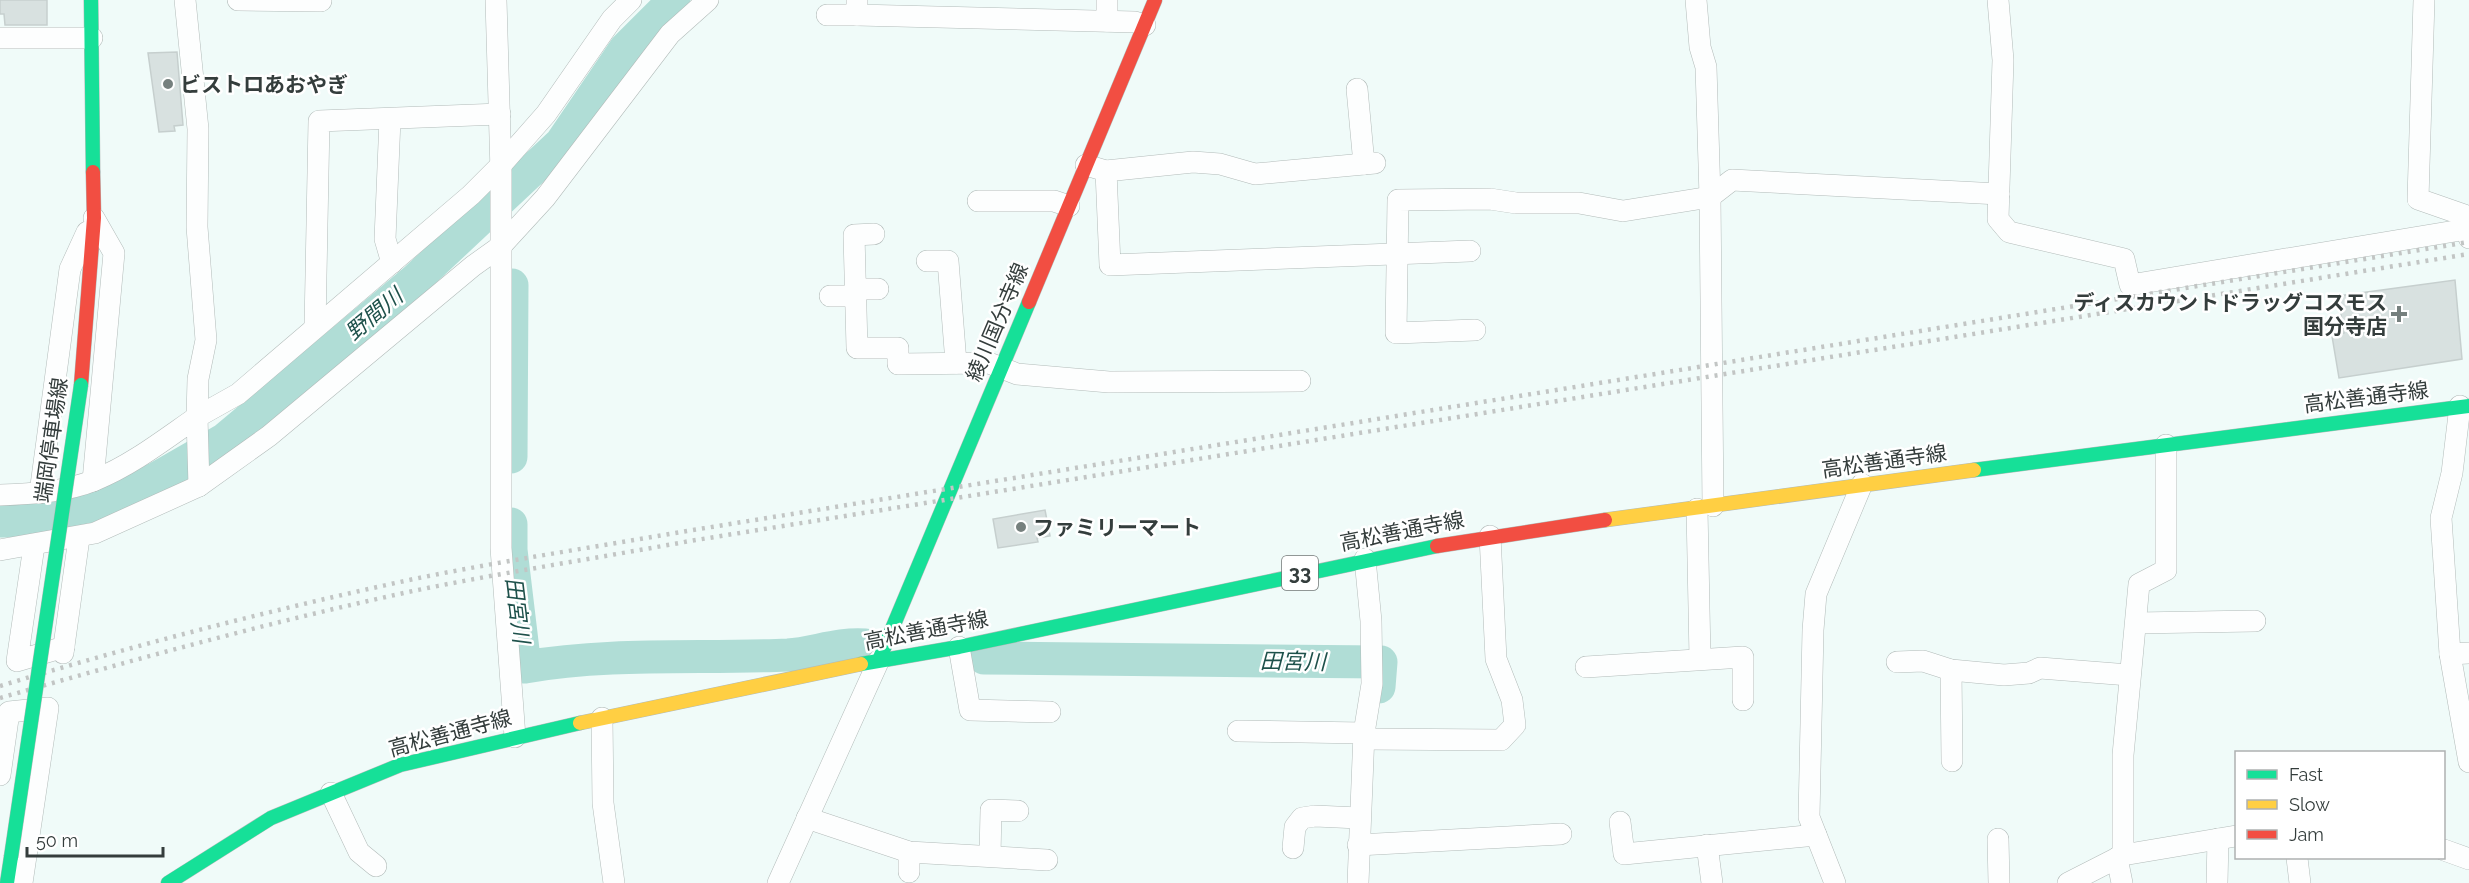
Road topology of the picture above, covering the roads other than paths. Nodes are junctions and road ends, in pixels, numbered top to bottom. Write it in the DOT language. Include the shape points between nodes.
graph roads {
  1 [pos="91,0"];
  2 [pos="185,0"];
  3 [pos="238,0"];
  4 [pos="496,0"];
  5 [pos="631,0"];
  6 [pos="708,0"];
  7 [pos="1107,0"];
  8 [pos="1155,0"];
  9 [pos="1696,0"];
  10 [pos="1998,0"];
  11 [pos="2424,0"];
  12 [pos="321,1"];
  13 [pos="857,8"];
  14 [pos="827,15"];
  15 [pos="1107,21"];
  16 [pos="1145,25"];
  17 [pos="0,38"];
  18 [pos="92,38"];
  19 [pos="1357,89"];
  20 [pos="500,114"];
  21 [pos="390,119"];
  22 [pos="1096,168"];
  23 [pos="501,169"];
  24 [pos="1999,194"];
  25 [pos="1710,196"];
  26 [pos="978,201"];
  27 [pos="1069,206"];
  28 [pos="94,218"];
  29 [pos="874,234"];
  30 [pos="2468,234"];
  31 [pos="501,242"];
  32 [pos="1470,250"];
  33 [pos="1395,254"];
  34 [pos="927,261"];
  35 [pos="392,263"];
  36 [pos="878,289"];
  37 [pos="855,292"];
  38 [pos="830,296"];
  39 [pos="315,327"];
  40 [pos="1475,330"];
  41 [pos="956,363"];
  42 [pos="1001,368"];
  43 [pos="1300,381"];
  44 [pos="2465,406"];
  45 [pos="198,422"];
  46 [pos="2166,445"];
  47 [pos="93,481"];
  48 [pos="200,484"];
  49 [pos="1862,484"];
  50 [pos="40,493"];
  51 [pos="0,495"];
  52 [pos="1705,508"];
  53 [pos="1490,536"];
  54 [pos="79,538"];
  55 [pos="34,546"];
  56 [pos="0,550"];
  57 [pos="1365,559"];
  58 [pos="2256,621"];
  59 [pos="2136,623"];
  60 [pos="959,647"];
  61 [pos="2460,653"];
  62 [pos="1700,658"];
  63 [pos="879,660"];
  64 [pos="1897,662"];
  65 [pos="1586,667"];
  66 [pos="1951,670"];
  67 [pos="2129,675"];
  68 [pos="1743,700"];
  69 [pos="1050,712"];
  70 [pos="602,718"];
  71 [pos="1238,731"];
  72 [pos="515,737"];
  73 [pos="1369,737"];
  74 [pos="1952,761"];
  75 [pos="2469,762"];
  76 [pos="0,775"];
  77 [pos="331,793"];
  78 [pos="1018,811"];
  79 [pos="807,818"];
  80 [pos="1359,818"];
  81 [pos="1620,822"];
  82 [pos="1561,834"];
  83 [pos="1816,835"];
  84 [pos="2227,837"];
  85 [pos="1998,839"];
  86 [pos="1367,844"];
  87 [pos="1707,845"];
  88 [pos="1293,848"];
  89 [pos="2445,850"];
  90 [pos="990,856"];
  91 [pos="2120,857"];
  92 [pos="2297,859"];
  93 [pos="2469,859"];
  94 [pos="1047,860"];
  95 [pos="376,866"];
  96 [pos="7,883"];
  97 [pos="22,883"];
  98 [pos="168,883"];
  99 [pos="614,883"];
  100 [pos="778,883"];
  101 [pos="1358,883"];
  102 [pos="1712,883"];
  103 [pos="1836,883"];
  104 [pos="1998,883"];
  105 [pos="2068,883"];
  106 [pos="2122,883"];
  107 [pos="2217,883"];
  108 [pos="2300,883"];
  1 -- 18 [label="main road, 端岡停車場線"];
  2 -- 45 [label="street" via="198,129 197,227 206,340 198,379"];
  3 -- 12 [label="street"];
  4 -- 20 [label="street"];
  5 -- 23 [label="street" via="612,19 546,114"];
  6 -- 31 [label="street" via="670,34 577,160"];
  7 -- 15 [label="street"];
  8 -- 16 [label="main road, 綾川国分寺線"];
  9 -- 25 [label="street" via="1706,67"];
  10 -- 24 [label="street" via="2003,60"];
  11 -- 30 [label="street" via="2418,199 2464,215"];
  13 -- 14 [label="street"];
  13 -- 15 [label="street"];
  15 -- 16 [label="street"];
  16 -- 22 [label="main road, 綾川国分寺線"];
  17 -- 18 [label="street"];
  18 -- 28 [label="main road, 端岡停車場線"];
  19 -- 22 [label="street" via="1369,164 1255,174 1220,164 1193,162"];
  20 -- 21 [label="street"];
  20 -- 23 [label="street"];
  21 -- 35 [label="street" via="385,239"];
  21 -- 39 [label="street" via="319,121"];
  22 -- 27 [label="main road, 綾川国分寺線"];
  22 -- 33 [label="street" via="1110,265"];
  23 -- 31 [label="street"];
  23 -- 35 [label="street"];
  24 -- 25 [label="street" via="1732,180"];
  24 -- 30 [label="street" via="1998,219 2009,232 2124,259 2130,285"];
  25 -- 33 [label="street" via="1623,211 1579,203 1398,200"];
  25 -- 52 [label="street"];
  26 -- 27 [label="street" via="1054,201"];
  27 -- 42 [label="main road, 綾川国分寺線"];
  28 -- 47 [label="street" via="114,253"];
  28 -- 50 [label="street" via="70,269"];
  28 -- 96 [label="main road, 端岡停車場線, bridge" via="81,385"];
  29 -- 37 [label="street" via="854,235"];
  31 -- 48 [label="street" via="269,436"];
  31 -- 72 [label="street" via="501,548"];
  32 -- 33 [label="street"];
  33 -- 40 [label="street" via="1396,333"];
  34 -- 41 [label="street" via="948,261"];
  35 -- 39 [label="street"];
  36 -- 37 [label="street"];
  37 -- 38 [label="street"];
  37 -- 41 [label="street" via="857,348 898,348 898,364"];
  39 -- 45 [label="street" via="238,394"];
  41 -- 42 [label="street" via="989,363"];
  42 -- 43 [label="street" via="1017,374 1109,382"];
  42 -- 63 [label="main road, 綾川国分寺線"];
  44 -- 46 [label="main road, 高松善通寺線 / 33"];
  44 -- 61 [label="street" via="2441,518"];
  45 -- 47 [label="street"];
  45 -- 48 [label="street"];
  46 -- 49 [label="main road, 高松善通寺線 / 33"];
  46 -- 59 [label="street" via="2166,570 2139,584"];
  47 -- 50 [label="street"];
  48 -- 54 [label="street"];
  49 -- 52 [label="main road, 高松善通寺線 / 33"];
  49 -- 83 [label="street" via="1816,594 1808,792 1809,817"];
  50 -- 51 [label="street"];
  52 -- 53 [label="main road, 高松善通寺線 / 33"];
  52 -- 62 [label="street"];
  53 -- 57 [label="main road, 高松善通寺線 / 33"];
  53 -- 73 [label="street" via="1496,659 1512,700 1515,725 1501,740"];
  54 -- 55 [label="street"];
  54 -- 55 [label="street" via="64,650 16,661"];
  55 -- 56 [label="street"];
  57 -- 60 [label="main road, 高松善通寺線 / 33"];
  57 -- 73 [label="street" via="1372,662"];
  58 -- 59 [label="street"];
  59 -- 67 [label="street"];
  60 -- 63 [label="main road, 高松善通寺線 / 33"];
  60 -- 69 [label="street" via="970,710"];
  61 -- 75 [label="street"];
  62 -- 65 [label="street"];
  62 -- 68 [label="street" via="1743,657"];
  63 -- 70 [label="main road, 高松善通寺線 / 33"];
  63 -- 79 [label="street"];
  64 -- 66 [label="street" via="1923,661"];
  66 -- 67 [label="street" via="2004,675 2029,682 2040,668"];
  66 -- 74 [label="street"];
  67 -- 91 [label="street"];
  70 -- 72 [label="main road, 高松善通寺線 / 33"];
  70 -- 99 [label="street" via="603,802"];
  71 -- 73 [label="street"];
  72 -- 77 [label="main road, 高松善通寺線 / 33" via="400,765"];
  73 -- 80 [label="street"];
  76 -- 97 [label="street" via="9,712 48,708"];
  77 -- 95 [label="street" via="359,852"];
  77 -- 98 [label="main road, 高松善通寺線 / 33" via="271,818"];
  78 -- 90 [label="street" via="991,810"];
  79 -- 90 [label="street" via="909,862"];
  79 -- 100 [label="street"];
  80 -- 86 [label="street"];
  80 -- 88 [label="street" via="1302,818 1295,827"];
  81 -- 87 [label="street" via="1624,854"];
  82 -- 86 [label="street"];
  83 -- 87 [label="street"];
  83 -- 103 [label="street"];
  84 -- 91 [label="street"];
  84 -- 107 [label="street"];
  85 -- 104 [label="street"];
  86 -- 101 [label="street"];
  87 -- 102 [label="street"];
  89 -- 93 [label="street"];
  90 -- 94 [label="street"];
  91 -- 105 [label="street"];
  91 -- 106 [label="street"];
  92 -- 108 [label="street"];
}
